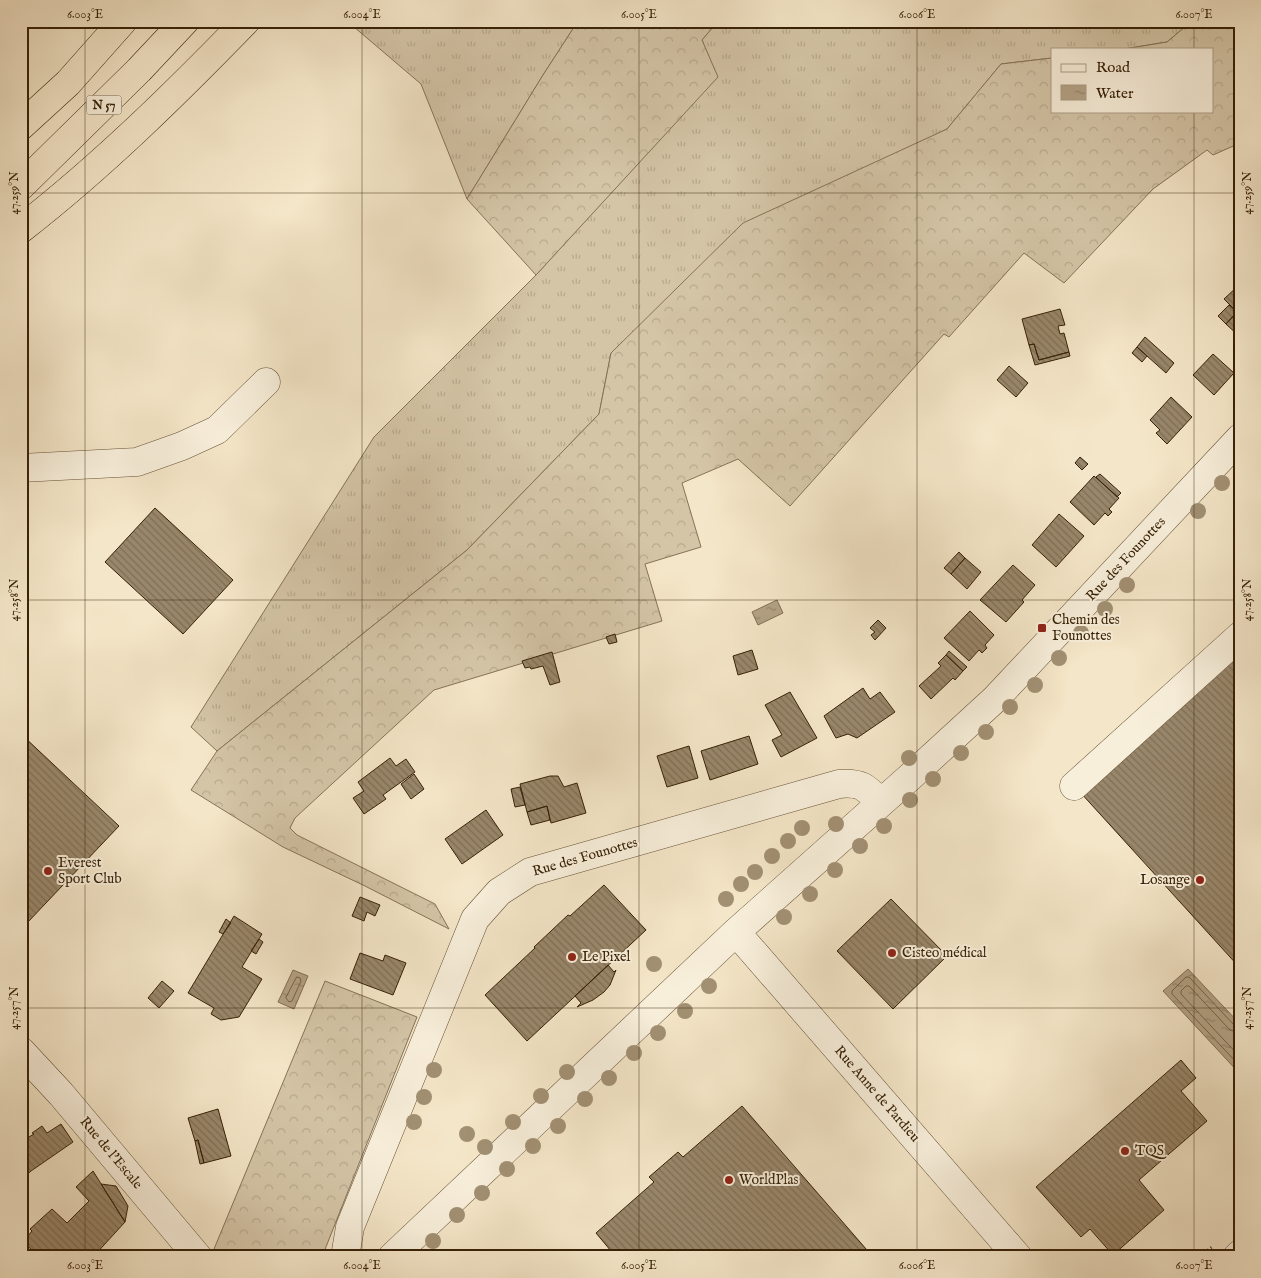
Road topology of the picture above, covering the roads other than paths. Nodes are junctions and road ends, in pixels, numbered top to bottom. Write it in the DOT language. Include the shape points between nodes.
graph roads {
  1 [pos="98,21"];
  2 [pos="123,21"];
  3 [pos="185,21"];
  4 [pos="246,21"];
  5 [pos="21,118"];
  6 [pos="21,126"];
  7 [pos="21,186"];
  8 [pos="21,229"];
  9 [pos="266,382"];
  10 [pos="1240,438"];
  11 [pos="21,468"];
  12 [pos="1240,636"];
  13 [pos="1074,786"];
  14 [pos="880,802"];
  15 [pos="736,932"];
  16 [pos="21,1051"];
  17 [pos="1240,1254"];
  18 [pos="198,1257"];
  19 [pos="345,1257"];
  20 [pos="392,1257"];
  21 [pos="1018,1257"];
  22 [pos="1237,1257"];
  1 -- 5 [label="highway"];
  2 -- 6 [label="highway" via="68,83"];
  3 -- 7 [label="highway, N 57"];
  4 -- 8 [label="highway" via="126,140"];
  9 -- 11 [label="street" via="217,430 137,462"];
  10 -- 14 [label="street, Rue des Founottes" via="995,699"];
  12 -- 13 [label="street"];
  14 -- 15 [label="street, Rue des Founottes"];
  14 -- 19 [label="street, Rue des Founottes" via="864,786 839,784 530,872 499,892 475,919 350,1227"];
  15 -- 20 [label="street, Rue des Founottes"];
  15 -- 21 [label="street, Rue Anne de Pardieu"];
  16 -- 18 [label="street, Rue de l'Escale"];
  17 -- 22 [label="street"];
}
